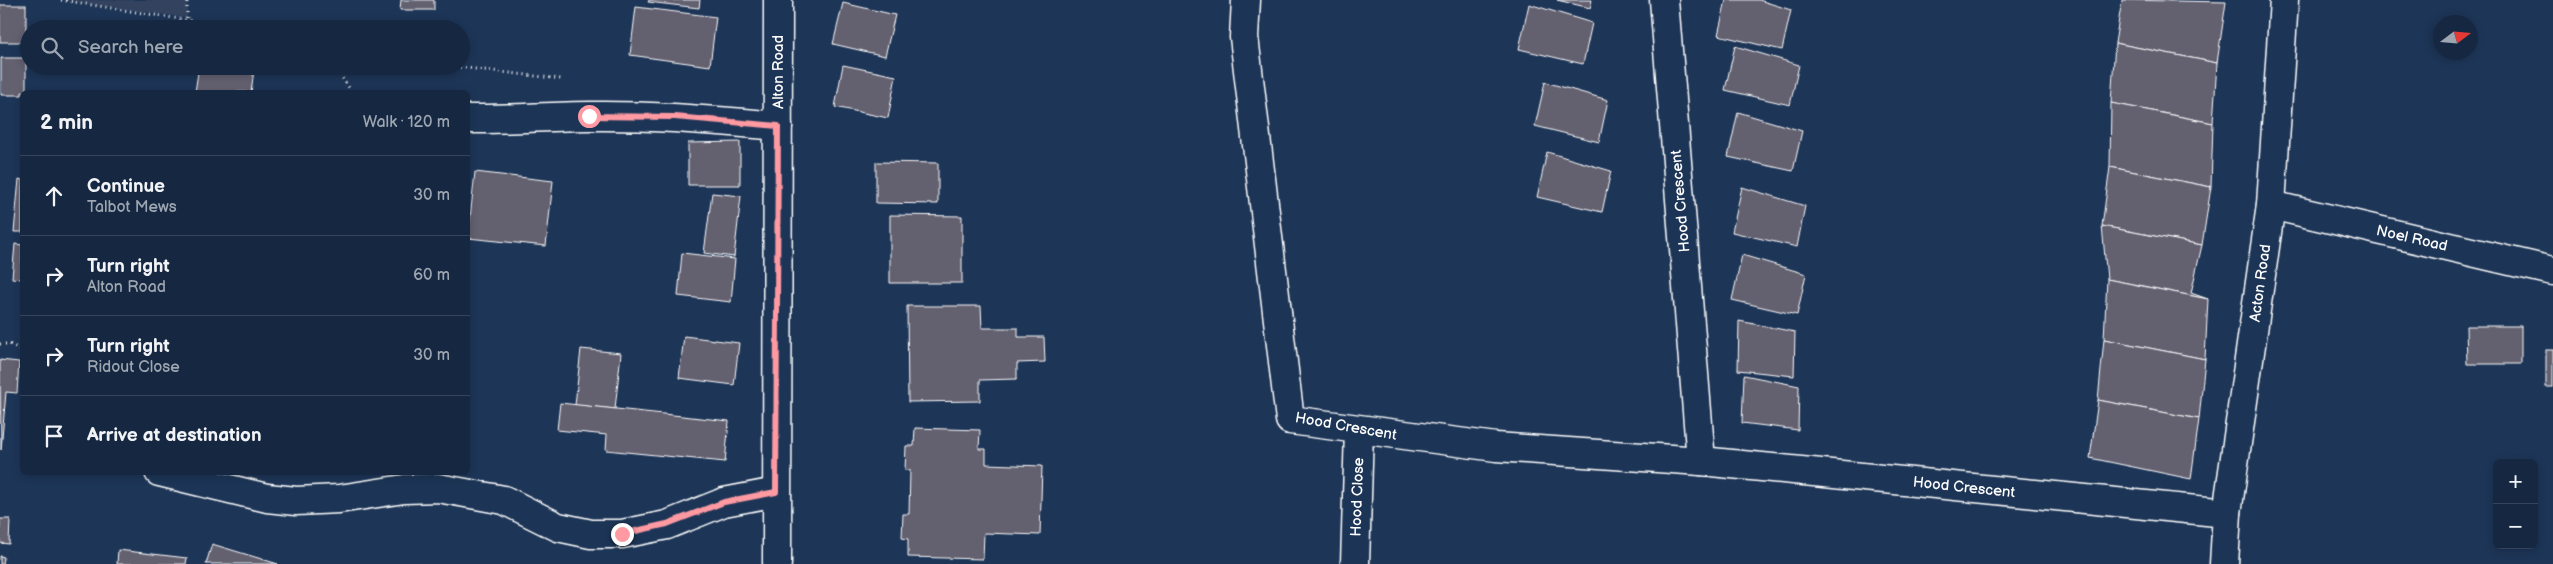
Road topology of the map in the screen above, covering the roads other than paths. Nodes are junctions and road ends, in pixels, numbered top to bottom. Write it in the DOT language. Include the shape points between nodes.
graph roads {
  1 [pos="778,0"];
  2 [pos="1246,0"];
  3 [pos="1664,0"];
  4 [pos="2284,0"];
  5 [pos="470,119"];
  6 [pos="778,126"];
  7 [pos="2271,205"];
  8 [pos="2553,271"];
  9 [pos="1359,430"];
  10 [pos="1701,461"];
  11 [pos="171,475"];
  12 [pos="776,492"];
  13 [pos="2227,513"];
  14 [pos="777,564"];
  15 [pos="1355,564"];
  16 [pos="2224,564"];
  1 -- 6 [label="street, Alton Road"];
  2 -- 9 [label="street, Hood Crescent" via="1244,37 1290,420"];
  3 -- 10 [label="street, Hood Crescent"];
  4 -- 7 [label="street, Acton Road"];
  5 -- 6 [label="street" via="675,117"];
  6 -- 12 [label="street, Alton Road"];
  7 -- 8 [label="street, Noel Road"];
  7 -- 13 [label="street, Acton Road"];
  9 -- 10 [label="street, Hood Crescent" via="1496,447"];
  9 -- 15 [label="street, Hood Close"];
  10 -- 13 [label="street, Hood Crescent"];
  11 -- 12 [label="street" via="267,498 296,501 339,500 404,489 438,488 504,500 558,527 591,534 622,534 667,524 724,502"];
  12 -- 14 [label="street, Alton Road"];
  13 -- 16 [label="street, Acton Road"];
}
